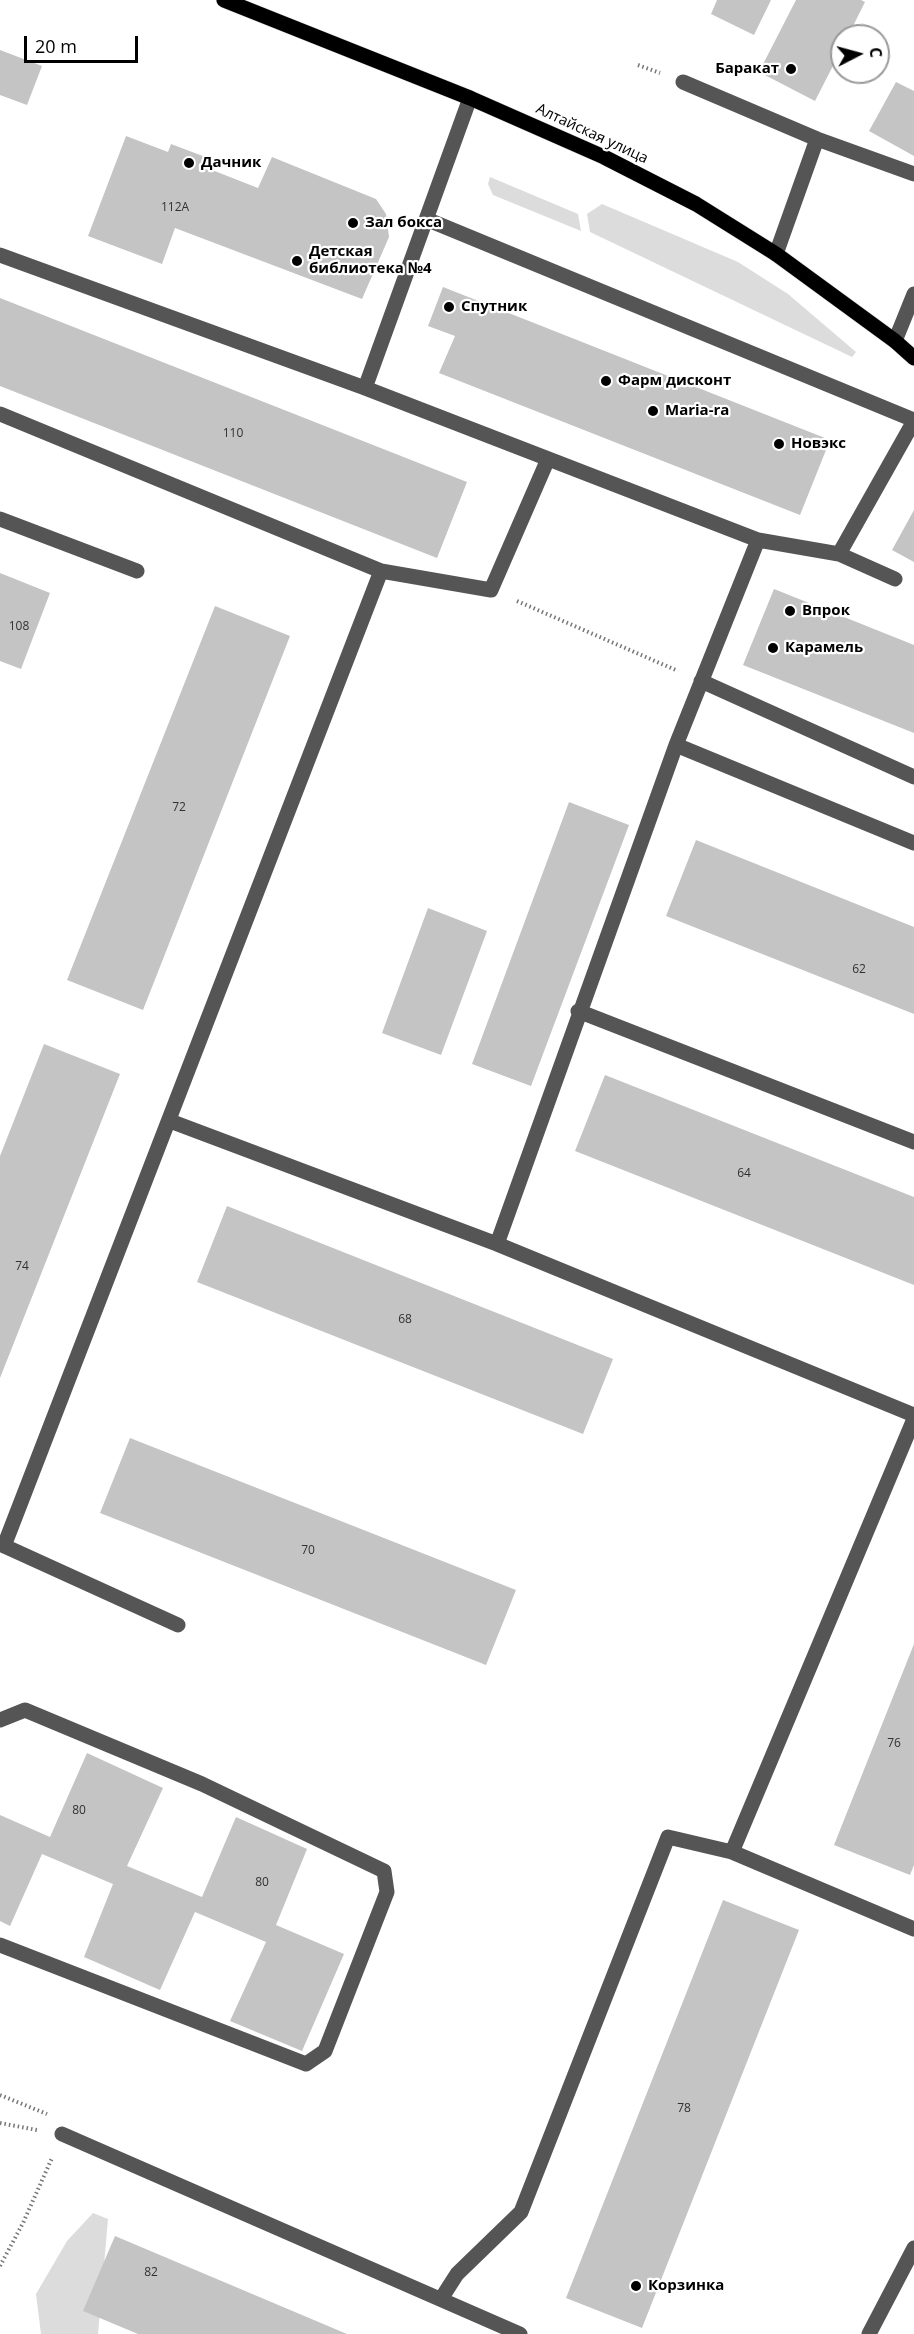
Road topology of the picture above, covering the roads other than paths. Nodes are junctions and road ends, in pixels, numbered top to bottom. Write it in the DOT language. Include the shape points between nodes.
graph roads {
  1 [pos="224,0"];
  2 [pos="683,82"];
  3 [pos="470,98"];
  4 [pos="817,139"];
  5 [pos="914,174"];
  6 [pos="426,219"];
  7 [pos="776,254"];
  8 [pos="0,255"];
  9 [pos="914,294"];
  10 [pos="895,341"];
  11 [pos="914,358"];
  12 [pos="365,388"];
  13 [pos="0,414"];
  14 [pos="914,420"];
  15 [pos="548,459"];
  16 [pos="0,519"];
  17 [pos="758,540"];
  18 [pos="839,554"];
  19 [pos="137,570"];
  20 [pos="381,571"];
  21 [pos="895,579"];
  22 [pos="701,681"];
  23 [pos="676,745"];
  24 [pos="914,777"];
  25 [pos="914,843"];
  26 [pos="578,1011"];
  27 [pos="170,1121"];
  28 [pos="914,1142"];
  29 [pos="496,1244"];
  30 [pos="914,1417"];
  31 [pos="2,1545"];
  32 [pos="178,1625"];
  33 [pos="0,1720"];
  34 [pos="732,1852"];
  35 [pos="914,1929"];
  36 [pos="0,1945"];
  37 [pos="62,2134"];
  38 [pos="914,2248"];
  39 [pos="441,2299"];
  40 [pos="520,2334"];
  41 [pos="869,2334"];
  1 -- 3 [label="main road, Алтайская улица"];
  2 -- 4 [label="street"];
  3 -- 6 [label="street"];
  3 -- 7 [label="main road, Алтайская улица" via="604,157 696,204"];
  4 -- 5 [label="street"];
  4 -- 7 [label="street"];
  6 -- 12 [label="street"];
  6 -- 14 [label="street"];
  7 -- 10 [label="main road, Алтайская улица"];
  8 -- 12 [label="street"];
  9 -- 10 [label="street"];
  10 -- 11 [label="main road, Алтайская улица"];
  12 -- 15 [label="street"];
  13 -- 20 [label="street"];
  14 -- 18 [label="street"];
  15 -- 17 [label="street"];
  15 -- 20 [label="street" via="491,590"];
  16 -- 19 [label="street"];
  17 -- 18 [label="street"];
  17 -- 22 [label="street"];
  18 -- 21 [label="street"];
  20 -- 27 [label="street"];
  22 -- 23 [label="street"];
  22 -- 24 [label="street"];
  23 -- 25 [label="street"];
  23 -- 26 [label="street"];
  26 -- 28 [label="street"];
  26 -- 29 [label="street"];
  27 -- 29 [label="street"];
  27 -- 31 [label="street"];
  29 -- 30 [label="street"];
  30 -- 34 [label="street"];
  31 -- 32 [label="street"];
  33 -- 36 [label="street" via="25,1710 202,1784 384,1871 387,1892 325,2051 306,2064"];
  34 -- 35 [label="street"];
  34 -- 39 [label="street" via="668,1837 521,2212 457,2274"];
  37 -- 39 [label="street"];
  38 -- 41 [label="street"];
  39 -- 40 [label="street"];
}
